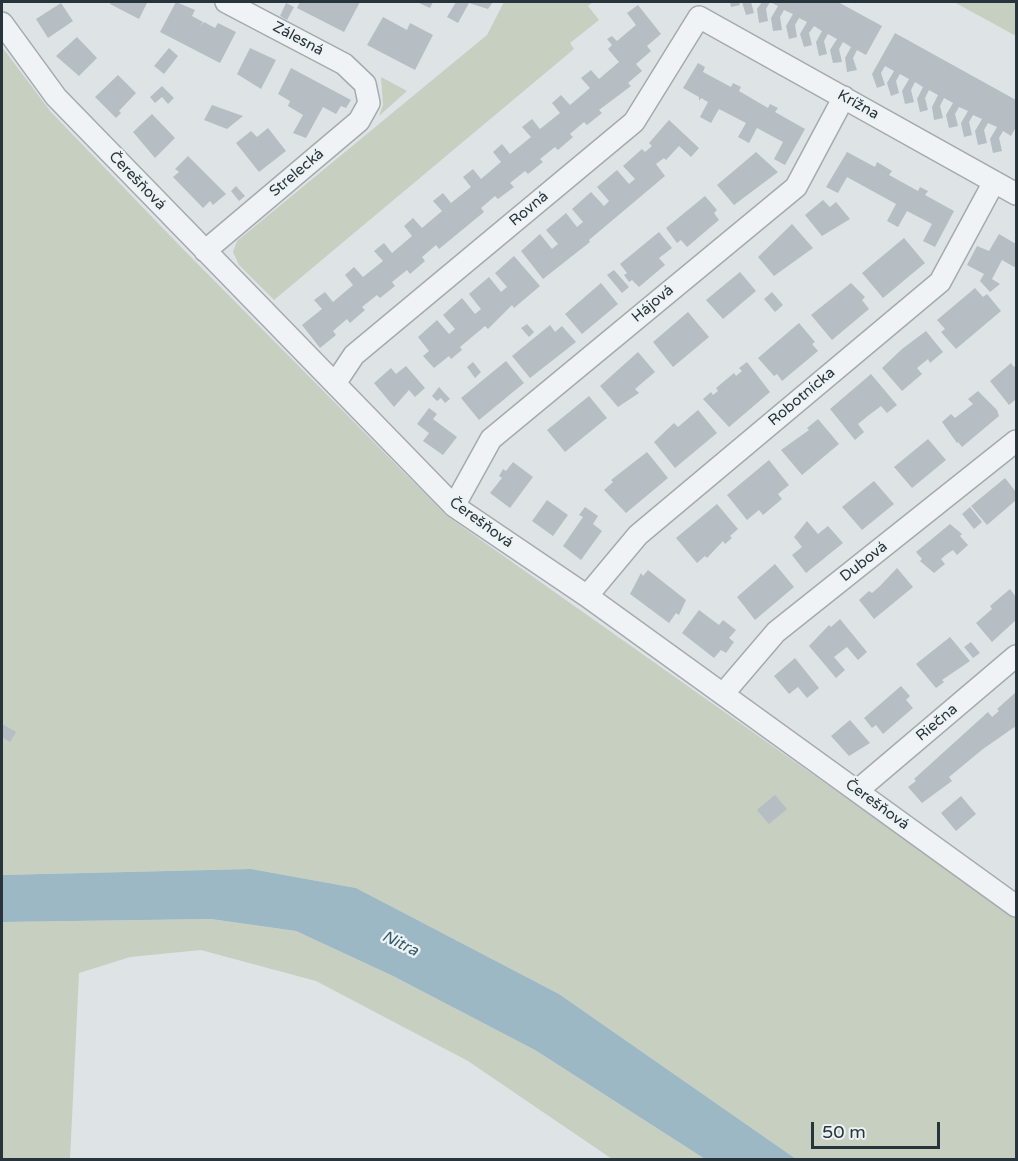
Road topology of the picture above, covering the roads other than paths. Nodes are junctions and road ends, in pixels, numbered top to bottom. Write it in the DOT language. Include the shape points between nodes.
graph roads {
  1 [pos="226,2"];
  2 [pos="699,17"];
  3 [pos="2,24"];
  4 [pos="365,84"];
  5 [pos="844,97"];
  6 [pos="994,182"];
  7 [pos="1017,194"];
  8 [pos="205,251"];
  9 [pos="336,382"];
  10 [pos="1017,441"];
  11 [pos="454,506"];
  12 [pos="587,596"];
  13 [pos="1017,657"];
  14 [pos="723,694"];
  15 [pos="858,790"];
  16 [pos="1017,906"];
  1 -- 4 [label="street, Zálesná" via="344,64"];
  2 -- 5 [label="street, Krížna"];
  2 -- 9 [label="street, Rovná" via="634,122 354,355"];
  3 -- 8 [label="street, Čerešňová" via="56,97"];
  4 -- 8 [label="street, Strelecká" via="369,103 359,121"];
  5 -- 6 [label="street, Krížna"];
  5 -- 11 [label="street, Hájová" via="796,187 491,440"];
  6 -- 7 [label="street, Krížna"];
  6 -- 12 [label="street, Robotnícka" via="940,282 638,535"];
  8 -- 9 [label="street, Čerešňová"];
  9 -- 11 [label="street, Čerešňová"];
  10 -- 14 [label="street, Dubová" via="776,632"];
  11 -- 12 [label="street, Čerešňová"];
  12 -- 14 [label="street, Čerešňová"];
  13 -- 15 [label="street, Riečna"];
  14 -- 15 [label="street, Čerešňová"];
  15 -- 16 [label="street, Čerešňová"];
}
